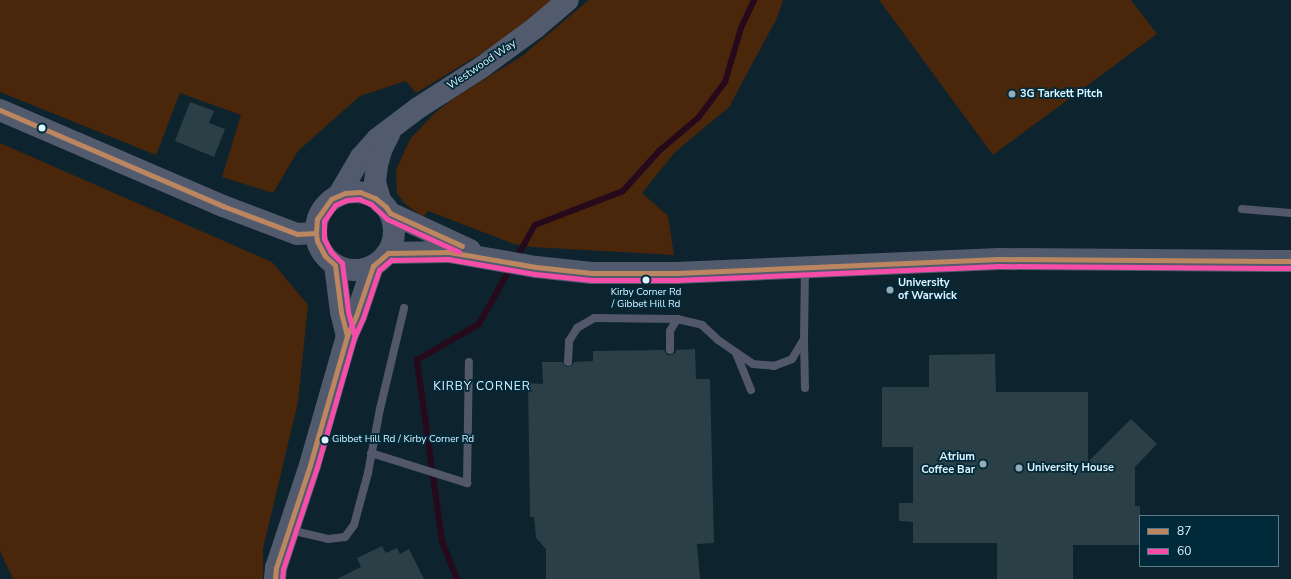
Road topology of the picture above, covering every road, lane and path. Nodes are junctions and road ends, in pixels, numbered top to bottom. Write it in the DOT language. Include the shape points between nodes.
graph roads {
  1 [pos="568,0"];
  2 [pos="0,110"];
  3 [pos="394,126"];
  4 [pos="338,196"];
  5 [pos="386,208"];
  6 [pos="1242,209"];
  7 [pos="1291,213"];
  8 [pos="316,233"];
  9 [pos="490,258"];
  10 [pos="380,260"];
  11 [pos="1291,261"];
  12 [pos="335,265"];
  13 [pos="805,268"];
  14 [pos="404,308"];
  15 [pos="677,319"];
  16 [pos="347,336"];
  17 [pos="804,339"];
  18 [pos="670,350"];
  19 [pos="736,353"];
  20 [pos="469,362"];
  21 [pos="568,362"];
  22 [pos="805,388"];
  23 [pos="751,390"];
  24 [pos="371,453"];
  25 [pos="290,530"];
  26 [pos="275,579"];
  1 -- 3 [label="street, Westwood Way" via="482,67"];
  2 -- 8 [label="street" via="223,206 298,234"];
  3 -- 4 [label="street, Westwood Way" via="376,139 361,157"];
  3 -- 5 [label="street, Westwood Way" via="382,148 375,182"];
  4 -- 5 [label="street" via="360,192 375,198"];
  4 -- 8 [label="street" via="331,199 323,208"];
  5 -- 9 [label="street"];
  5 -- 10 [label="street" via="394,225 393,240"];
  6 -- 7 [label="lane"];
  8 -- 12 [label="street" via="325,256"];
  9 -- 10 [label="street" via="449,252"];
  9 -- 13 [label="street" via="536,267 592,273"];
  10 -- 12 [label="street" via="359,270 349,270"];
  10 -- 16 [label="street"];
  11 -- 13 [label="street" via="1000,259"];
  12 -- 16 [label="street"];
  13 -- 17 [label="lane"];
  14 -- 24 [label="lane"];
  15 -- 18 [label="lane" via="670,331"];
  15 -- 19 [label="lane" via="702,325"];
  15 -- 21 [label="lane" via="594,318 577,328 569,341"];
  16 -- 25 [label="street"];
  17 -- 19 [label="lane" via="792,358 774,366 753,364"];
  17 -- 22 [label="lane"];
  19 -- 23 [label="lane"];
  20 -- 24 [label="lane" via="467,483"];
  24 -- 25 [label="lane" via="355,519 345,537 328,539"];
  25 -- 26 [label="street" via="276,568"];
}
